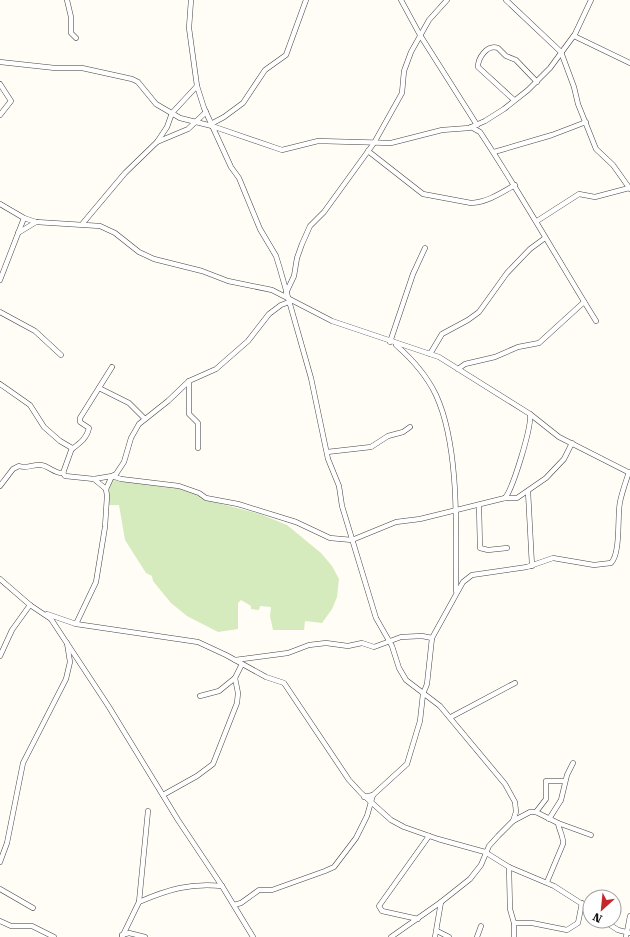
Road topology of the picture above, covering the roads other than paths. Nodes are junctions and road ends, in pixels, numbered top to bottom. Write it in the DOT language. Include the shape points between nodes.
graph roads {
  1 [pos="67,0"];
  2 [pos="191,0"];
  3 [pos="306,0"];
  4 [pos="401,0"];
  5 [pos="448,0"];
  6 [pos="506,0"];
  7 [pos="591,0"];
  8 [pos="420,35"];
  9 [pos="574,36"];
  10 [pos="76,38"];
  11 [pos="561,52"];
  12 [pos="0,62"];
  13 [pos="630,63"];
  14 [pos="536,82"];
  15 [pos="0,84"];
  16 [pos="197,86"];
  17 [pos="514,100"];
  18 [pos="206,112"];
  19 [pos="172,113"];
  20 [pos="0,115"];
  21 [pos="197,122"];
  22 [pos="586,122"];
  23 [pos="479,124"];
  24 [pos="211,125"];
  25 [pos="471,127"];
  26 [pos="480,132"];
  27 [pos="157,142"];
  28 [pos="374,143"];
  29 [pos="368,151"];
  30 [pos="494,152"];
  31 [pos="515,185"];
  32 [pos="630,188"];
  33 [pos="0,204"];
  34 [pos="24,218"];
  35 [pos="36,222"];
  36 [pos="537,222"];
  37 [pos="83,223"];
  38 [pos="18,233"];
  39 [pos="545,238"];
  40 [pos="425,248"];
  41 [pos="0,280"];
  42 [pos="286,293"];
  43 [pos="289,300"];
  44 [pos="584,302"];
  45 [pos="0,312"];
  46 [pos="596,320"];
  47 [pos="392,342"];
  48 [pos="430,354"];
  49 [pos="61,355"];
  50 [pos="112,367"];
  51 [pos="458,369"];
  52 [pos="189,381"];
  53 [pos="0,384"];
  54 [pos="99,388"];
  55 [pos="530,414"];
  56 [pos="145,419"];
  57 [pos="410,427"];
  58 [pos="572,442"];
  59 [pos="198,448"];
  60 [pos="72,449"];
  61 [pos="327,452"];
  62 [pos="629,472"];
  63 [pos="63,473"];
  64 [pos="112,476"];
  65 [pos="94,479"];
  66 [pos="0,486"];
  67 [pos="106,489"];
  68 [pos="528,491"];
  69 [pos="504,498"];
  70 [pos="479,506"];
  71 [pos="454,511"];
  72 [pos="352,540"];
  73 [pos="507,548"];
  74 [pos="532,566"];
  75 [pos="0,579"];
  76 [pos="456,594"];
  77 [pos="30,605"];
  78 [pos="47,614"];
  79 [pos="76,624"];
  80 [pos="432,638"];
  81 [pos="389,641"];
  82 [pos="67,642"];
  83 [pos="0,656"];
  84 [pos="235,660"];
  85 [pos="242,664"];
  86 [pos="235,678"];
  87 [pos="515,683"];
  88 [pos="423,694"];
  89 [pos="200,696"];
  90 [pos="451,717"];
  91 [pos="573,763"];
  92 [pos="564,781"];
  93 [pos="163,795"];
  94 [pos="373,795"];
  95 [pos="364,797"];
  96 [pos="371,803"];
  97 [pos="148,811"];
  98 [pos="516,812"];
  99 [pos="536,812"];
  100 [pos="524,815"];
  101 [pos="549,819"];
  102 [pos="514,821"];
  103 [pos="558,823"];
  104 [pos="430,836"];
  105 [pos="591,836"];
  106 [pos="485,852"];
  107 [pos="0,862"];
  108 [pos="509,867"];
  109 [pos="547,882"];
  110 [pos="222,886"];
  111 [pos="0,889"];
  112 [pos="139,902"];
  113 [pos="441,902"];
  114 [pos="582,903"];
  115 [pos="234,905"];
  116 [pos="33,908"];
  117 [pos="630,916"];
  118 [pos="418,919"];
  119 [pos="0,921"];
  120 [pos="514,923"];
  121 [pos="481,926"];
  122 [pos="618,929"];
  123 [pos="437,931"];
  124 [pos="627,934"];
  125 [pos="121,936"];
  126 [pos="54,937"];
  127 [pos="145,937"];
  128 [pos="253,937"];
  129 [pos="391,937"];
  130 [pos="436,937"];
  131 [pos="449,937"];
  132 [pos="477,937"];
  133 [pos="514,937"];
  1 -- 10 [label="street" via="71,33"];
  2 -- 16 [label="street" via="188,21"];
  3 -- 24 [label="street" via="286,55 265,70 240,105"];
  4 -- 8 [label="street"];
  5 -- 8 [label="street" via="436,11"];
  6 -- 11 [label="street"];
  7 -- 9 [label="street"];
  8 -- 23 [label="street"];
  8 -- 28 [label="street" via="408,59 402,93"];
  9 -- 11 [label="street"];
  9 -- 13 [label="street"];
  11 -- 14 [label="street"];
  11 -- 22 [label="street"];
  12 -- 19 [label="street" via="55,68 76,67 124,77 138,82 156,104"];
  14 -- 17 [label="street"];
  14 -- 17 [label="street" via="516,60 506,56 498,48 486,49 478,67"];
  15 -- 20 [label="street" via="11,101"];
  16 -- 18 [label="street"];
  16 -- 19 [label="street"];
  17 -- 23 [label="street"];
  18 -- 21 [label="street"];
  18 -- 24 [label="street"];
  19 -- 21 [label="street"];
  19 -- 27 [label="street"];
  21 -- 24 [label="street"];
  21 -- 27 [label="street" via="183,132"];
  22 -- 30 [label="street"];
  22 -- 32 [label="street" via="598,152 613,165"];
  23 -- 25 [label="street"];
  23 -- 26 [label="street"];
  24 -- 28 [label="street" via="282,150 318,141"];
  24 -- 42 [label="street" via="260,229 276,256"];
  25 -- 26 [label="street"];
  25 -- 28 [label="street" via="442,130 391,143"];
  26 -- 30 [label="street"];
  27 -- 37 [label="street" via="125,173"];
  28 -- 29 [label="street"];
  29 -- 31 [label="street" via="426,196 478,203 485,202"];
  29 -- 42 [label="street" via="324,212 310,226"];
  30 -- 31 [label="street"];
  31 -- 36 [label="street"];
  32 -- 36 [label="street" via="595,197 579,194"];
  33 -- 34 [label="street"];
  34 -- 35 [label="street"];
  34 -- 38 [label="street"];
  35 -- 37 [label="street"];
  35 -- 38 [label="street"];
  36 -- 39 [label="street"];
  37 -- 43 [label="street" via="108,229 139,252 154,259 202,271 228,281 272,290"];
  38 -- 41 [label="street"];
  39 -- 44 [label="street"];
  39 -- 48 [label="street" via="507,273 479,312 442,334"];
  40 -- 47 [label="street" via="413,274"];
  42 -- 43 [label="street"];
  43 -- 47 [label="street" via="332,321"];
  43 -- 52 [label="street" via="269,314 248,340 216,369"];
  43 -- 61 [label="street" via="315,392"];
  44 -- 46 [label="street"];
  44 -- 51 [label="street" via="539,344 518,347 465,364"];
  45 -- 49 [label="street" via="25,324"];
  47 -- 48 [label="street"];
  47 -- 71 [label="street" via="421,371 438,402 453,464"];
  48 -- 51 [label="street"];
  50 -- 54 [label="street"];
  51 -- 55 [label="street"];
  52 -- 56 [label="street"];
  52 -- 59 [label="street" via="189,414 198,423"];
  53 -- 60 [label="street" via="30,405 44,427"];
  54 -- 56 [label="street" via="129,403"];
  54 -- 60 [label="street" via="79,420 89,428 89,431 82,442"];
  55 -- 58 [label="street" via="559,437"];
  55 -- 69 [label="street" via="530,427 511,488"];
  56 -- 64 [label="street" via="134,430 122,466"];
  57 -- 61 [label="street" via="403,432 390,434 371,447"];
  58 -- 62 [label="street"];
  58 -- 68 [label="street" via="564,459 546,478"];
  60 -- 63 [label="street"];
  61 -- 72 [label="street"];
  62 -- 74 [label="street" via="620,503 613,561 609,564 594,565 553,558"];
  63 -- 65 [label="street" via="72,478"];
  63 -- 66 [label="street" via="43,465 26,468 19,466"];
  64 -- 65 [label="street"];
  64 -- 67 [label="street"];
  64 -- 72 [label="street" via="179,486 206,498 238,504 296,522 330,538"];
  65 -- 67 [label="street"];
  67 -- 79 [label="street" via="105,527 96,582"];
  68 -- 69 [label="street" via="517,498"];
  68 -- 74 [label="street"];
  69 -- 70 [label="street"];
  70 -- 71 [label="street"];
  70 -- 73 [label="street" via="480,548"];
  71 -- 72 [label="street" via="420,520 396,522"];
  71 -- 76 [label="street"];
  72 -- 81 [label="street" via="376,618"];
  74 -- 76 [label="street" via="472,575 460,585"];
  75 -- 77 [label="street"];
  76 -- 80 [label="street"];
  77 -- 78 [label="street"];
  77 -- 83 [label="street" via="12,630"];
  78 -- 79 [label="street"];
  78 -- 82 [label="street"];
  79 -- 84 [label="street" via="198,642"];
  80 -- 81 [label="street" via="407,637"];
  80 -- 88 [label="street" via="427,684"];
  81 -- 84 [label="street" via="374,647 362,643 348,646 326,643 309,645 288,654"];
  81 -- 88 [label="street" via="402,675"];
  82 -- 93 [label="street"];
  82 -- 107 [label="street" via="70,662 66,679 23,763 7,843"];
  84 -- 85 [label="street"];
  85 -- 86 [label="street"];
  85 -- 95 [label="street" via="287,686 349,780"];
  86 -- 89 [label="street" via="219,691"];
  86 -- 93 [label="street" via="237,703 213,764"];
  87 -- 90 [label="street"];
  88 -- 90 [label="street"];
  88 -- 94 [label="street" via="420,721 407,764"];
  90 -- 98 [label="street" via="505,784 515,802"];
  91 -- 92 [label="street"];
  92 -- 99 [label="street" via="546,781 546,799"];
  92 -- 101 [label="street" via="562,797"];
  93 -- 110 [label="street"];
  94 -- 95 [label="street"];
  94 -- 96 [label="street"];
  95 -- 96 [label="street"];
  96 -- 104 [label="street" via="391,820"];
  96 -- 115 [label="street" via="356,838 331,869 272,890 259,890"];
  97 -- 112 [label="street"];
  98 -- 100 [label="street"];
  98 -- 102 [label="street"];
  99 -- 100 [label="street"];
  99 -- 101 [label="street"];
  100 -- 102 [label="street"];
  101 -- 103 [label="street"];
  102 -- 106 [label="street"];
  103 -- 105 [label="street"];
  103 -- 109 [label="street" via="564,840"];
  104 -- 106 [label="street"];
  104 -- 118 [label="street" via="378,906 382,911"];
  106 -- 108 [label="street"];
  106 -- 113 [label="street" via="481,865 474,875"];
  108 -- 109 [label="street"];
  108 -- 120 [label="street" via="510,909"];
  109 -- 114 [label="street"];
  110 -- 112 [label="street" via="190,885"];
  110 -- 115 [label="street"];
  111 -- 116 [label="street"];
  112 -- 125 [label="street"];
  113 -- 118 [label="street"];
  113 -- 123 [label="street"];
  114 -- 120 [label="street" via="578,923 567,930 532,923"];
  115 -- 128 [label="street"];
  117 -- 124 [label="street"];
  118 -- 129 [label="street"];
  119 -- 126 [label="street" via="11,926 32,926"];
  120 -- 133 [label="street"];
  121 -- 132 [label="street"];
  122 -- 124 [label="street"];
  123 -- 130 [label="street"];
  123 -- 131 [label="street"];
  125 -- 127 [label="street" via="136,934"];
}
